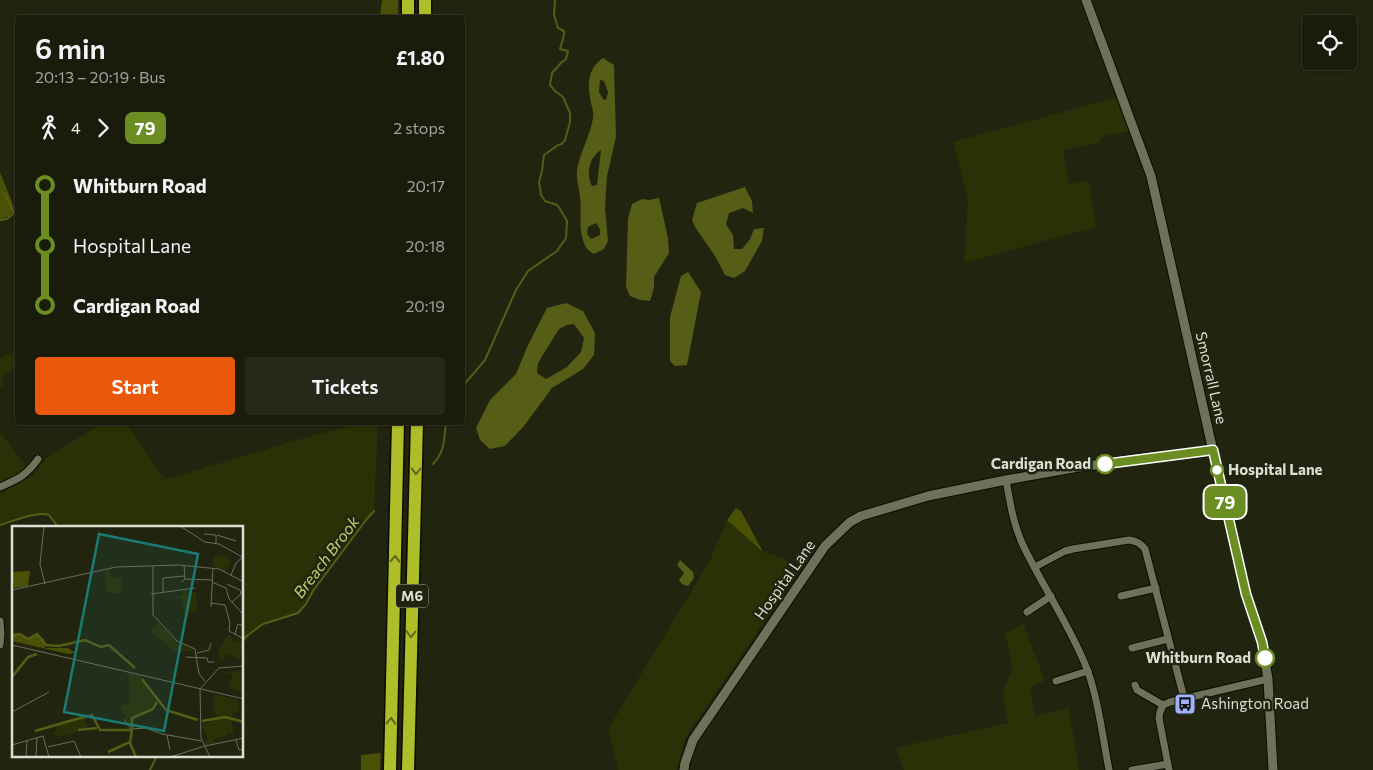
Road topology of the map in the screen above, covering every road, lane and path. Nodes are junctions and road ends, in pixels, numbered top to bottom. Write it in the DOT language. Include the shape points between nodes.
graph roads {
  1 [pos="408,0"];
  2 [pos="425,0"];
  3 [pos="1086,0"];
  4 [pos="408,15"];
  5 [pos="424,15"];
  6 [pos="398,425"];
  7 [pos="417,425"];
  8 [pos="1213,450"];
  9 [pos="38,459"];
  10 [pos="1006,480"];
  11 [pos="0,487"];
  12 [pos="1035,566"];
  13 [pos="1156,588"];
  14 [pos="1051,596"];
  15 [pos="1121,596"];
  16 [pos="1027,612"];
  17 [pos="0,622"];
  18 [pos="1168,639"];
  19 [pos="0,644"];
  20 [pos="1132,648"];
  21 [pos="1088,671"];
  22 [pos="1268,679"];
  23 [pos="1055,681"];
  24 [pos="1135,685"];
  25 [pos="1184,698"];
  26 [pos="1163,705"];
  27 [pos="1169,767"];
  28 [pos="390,770"];
  29 [pos="408,770"];
  30 [pos="684,770"];
  31 [pos="1109,770"];
  32 [pos="1132,770"];
  33 [pos="1273,770"];
  1 -- 4 [label="highway"];
  2 -- 5 [label="highway"];
  3 -- 8 [label="street, Smorrall Lane" via="1152,176"];
  28 -- 6 [label="highway, M6, one-way"];
  7 -- 29 [label="highway, M6, one-way"];
  8 -- 10 [label="street, Hospital Lane"];
  8 -- 22 [label="street, Smorrall Lane" via="1246,594 1262,642"];
  9 -- 11 [label="street" via="20,478"];
  10 -- 12 [label="street" via="1012,515"];
  10 -- 30 [label="street, Hospital Lane" via="928,496 850,522 825,546 693,740"];
  12 -- 13 [label="street" via="1065,551 1133,540 1145,549"];
  12 -- 14 [label="street"];
  13 -- 15 [label="street"];
  13 -- 18 [label="street"];
  14 -- 16 [label="street"];
  14 -- 21 [label="street"];
  17 -- 19 [label="street"];
  18 -- 20 [label="street"];
  18 -- 25 [label="street"];
  21 -- 23 [label="street"];
  21 -- 31 [label="street"];
  22 -- 25 [label="street"];
  22 -- 33 [label="street, Smorrall Lane"];
  24 -- 26 [label="street" via="1137,690"];
  25 -- 26 [label="street"];
  26 -- 27 [label="street" via="1159,718"];
  27 -- 32 [label="street"];
}
